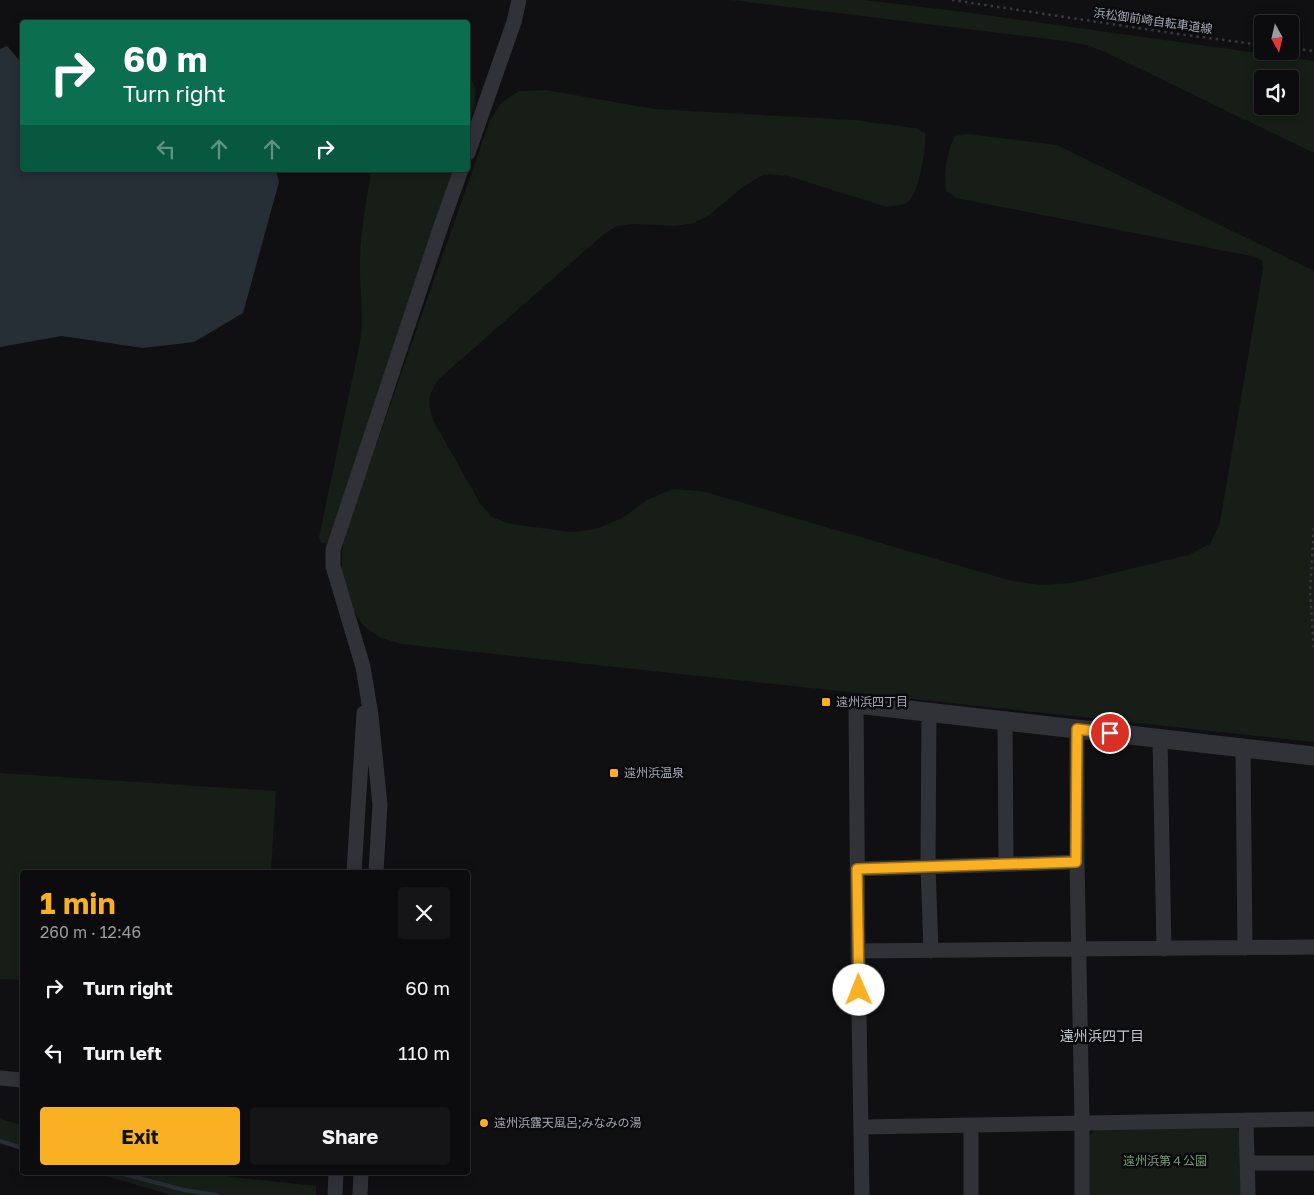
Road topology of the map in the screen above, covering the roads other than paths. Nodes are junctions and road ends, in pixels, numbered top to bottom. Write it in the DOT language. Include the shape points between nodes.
graph roads {
  1 [pos="519,0"];
  2 [pos="470,146"];
  3 [pos="460,172"];
  4 [pos="365,684"];
  5 [pos="856,704"];
  6 [pos="930,713"];
  7 [pos="1005,721"];
  8 [pos="1077,729"];
  9 [pos="1160,739"];
  10 [pos="1243,748"];
  11 [pos="1314,756"];
  12 [pos="1076,862"];
  13 [pos="1006,864"];
  14 [pos="928,866"];
  15 [pos="857,869"];
  16 [pos="354,870"];
  17 [pos="376,870"];
  18 [pos="1314,947"];
  19 [pos="1245,948"];
  20 [pos="1164,949"];
  21 [pos="1078,950"];
  22 [pos="858,951"];
  23 [pos="931,951"];
  24 [pos="0,1078"];
  25 [pos="20,1080"];
  26 [pos="1314,1119"];
  27 [pos="1246,1120"];
  28 [pos="1082,1122"];
  29 [pos="971,1126"];
  30 [pos="862,1127"];
  31 [pos="1314,1163"];
  32 [pos="1247,1164"];
  33 [pos="336,1175"];
  34 [pos="361,1175"];
  35 [pos="335,1195"];
  36 [pos="360,1195"];
  37 [pos="862,1195"];
  38 [pos="971,1195"];
  39 [pos="1082,1195"];
  40 [pos="1248,1195"];
  1 -- 2 [label="street"];
  3 -- 4 [label="street" via="333,550 333,566 363,667"];
  4 -- 16 [label="street"];
  4 -- 17 [label="street" via="380,805"];
  5 -- 6 [label="street"];
  5 -- 15 [label="street"];
  6 -- 7 [label="street"];
  6 -- 14 [label="street"];
  7 -- 8 [label="street"];
  7 -- 13 [label="street"];
  8 -- 9 [label="street"];
  8 -- 12 [label="street"];
  9 -- 10 [label="street"];
  9 -- 20 [label="street"];
  10 -- 11 [label="street"];
  10 -- 19 [label="street"];
  12 -- 13 [label="street"];
  12 -- 21 [label="street"];
  13 -- 14 [label="street"];
  14 -- 15 [label="street"];
  14 -- 23 [label="street"];
  15 -- 22 [label="street"];
  18 -- 19 [label="street"];
  19 -- 20 [label="street"];
  20 -- 21 [label="street"];
  21 -- 23 [label="street"];
  21 -- 28 [label="street"];
  22 -- 23 [label="street"];
  22 -- 30 [label="street"];
  24 -- 25 [label="street"];
  26 -- 27 [label="street"];
  27 -- 28 [label="street"];
  27 -- 32 [label="street"];
  28 -- 29 [label="street"];
  28 -- 39 [label="street"];
  29 -- 30 [label="street"];
  29 -- 38 [label="street"];
  30 -- 37 [label="street"];
  31 -- 32 [label="street"];
  32 -- 40 [label="street"];
  33 -- 35 [label="street"];
  34 -- 36 [label="street"];
}
